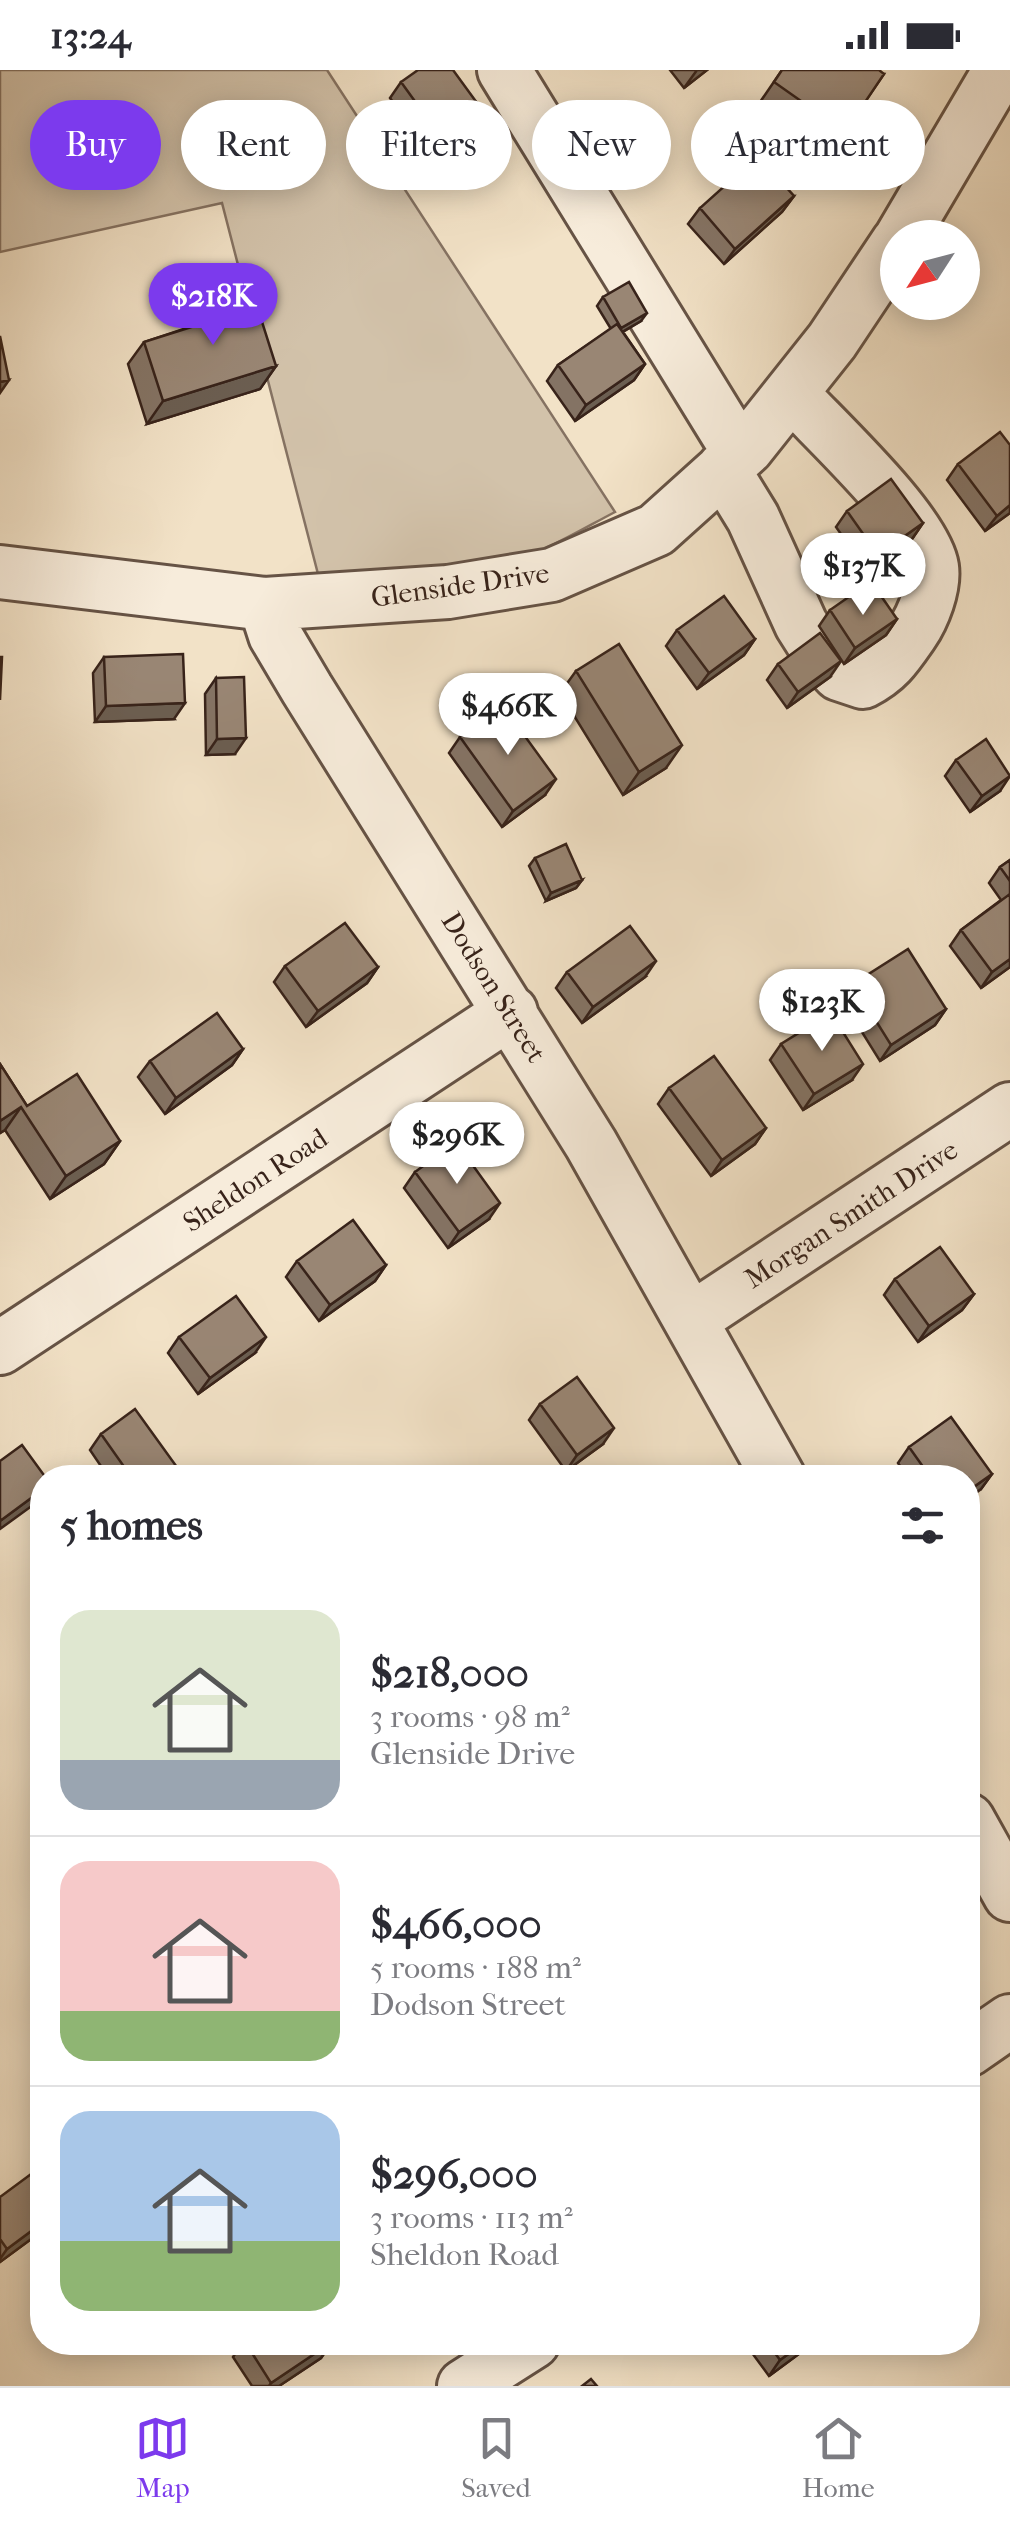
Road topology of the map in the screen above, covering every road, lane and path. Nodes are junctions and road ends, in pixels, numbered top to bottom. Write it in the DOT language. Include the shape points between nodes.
graph roads {
  1 [pos="504,70"];
  2 [pos="987,75"];
  3 [pos="910,220"];
  4 [pos="880,269"];
  5 [pos="791,392"];
  6 [pos="732,462"];
  7 [pos="0,572"];
  8 [pos="265,604"];
  9 [pos="511,1012"];
  10 [pos="1010,1109"];
  11 [pos="692,1319"];
  12 [pos="0,1348"];
  13 [pos="772,1465"];
  14 [pos="980,1841"];
  15 [pos="1010,1895"];
  16 [pos="1010,2021"];
  17 [pos="980,2042"];
  18 [pos="513,2355"];
  19 [pos="464,2386"];
  1 -- 6 [label="street"];
  2 -- 3 [label="street, Glenside Drive"];
  4 -- 5 [label="street, Glenside Drive"];
  5 -- 6 [label="street, Glenside Drive"];
  5 -- 6 [label="street" via="894,502 932,564 917,626 886,670 864,682 839,674 820,654"];
  6 -- 8 [label="street, Glenside Drive" via="656,530 552,576 448,592"];
  7 -- 8 [label="street, Glenside Drive"];
  8 -- 9 [label="street, Dodson Street" via="306,689"];
  9 -- 11 [label="street, Dodson Street"];
  9 -- 12 [label="street, Sheldon Road"];
  10 -- 11 [label="street, Morgan Smith Drive"];
  11 -- 13 [label="street, Dodson Street"];
  14 -- 15 [label="street"];
  16 -- 17 [label="street"];
  18 -- 19 [label="street"];
}
